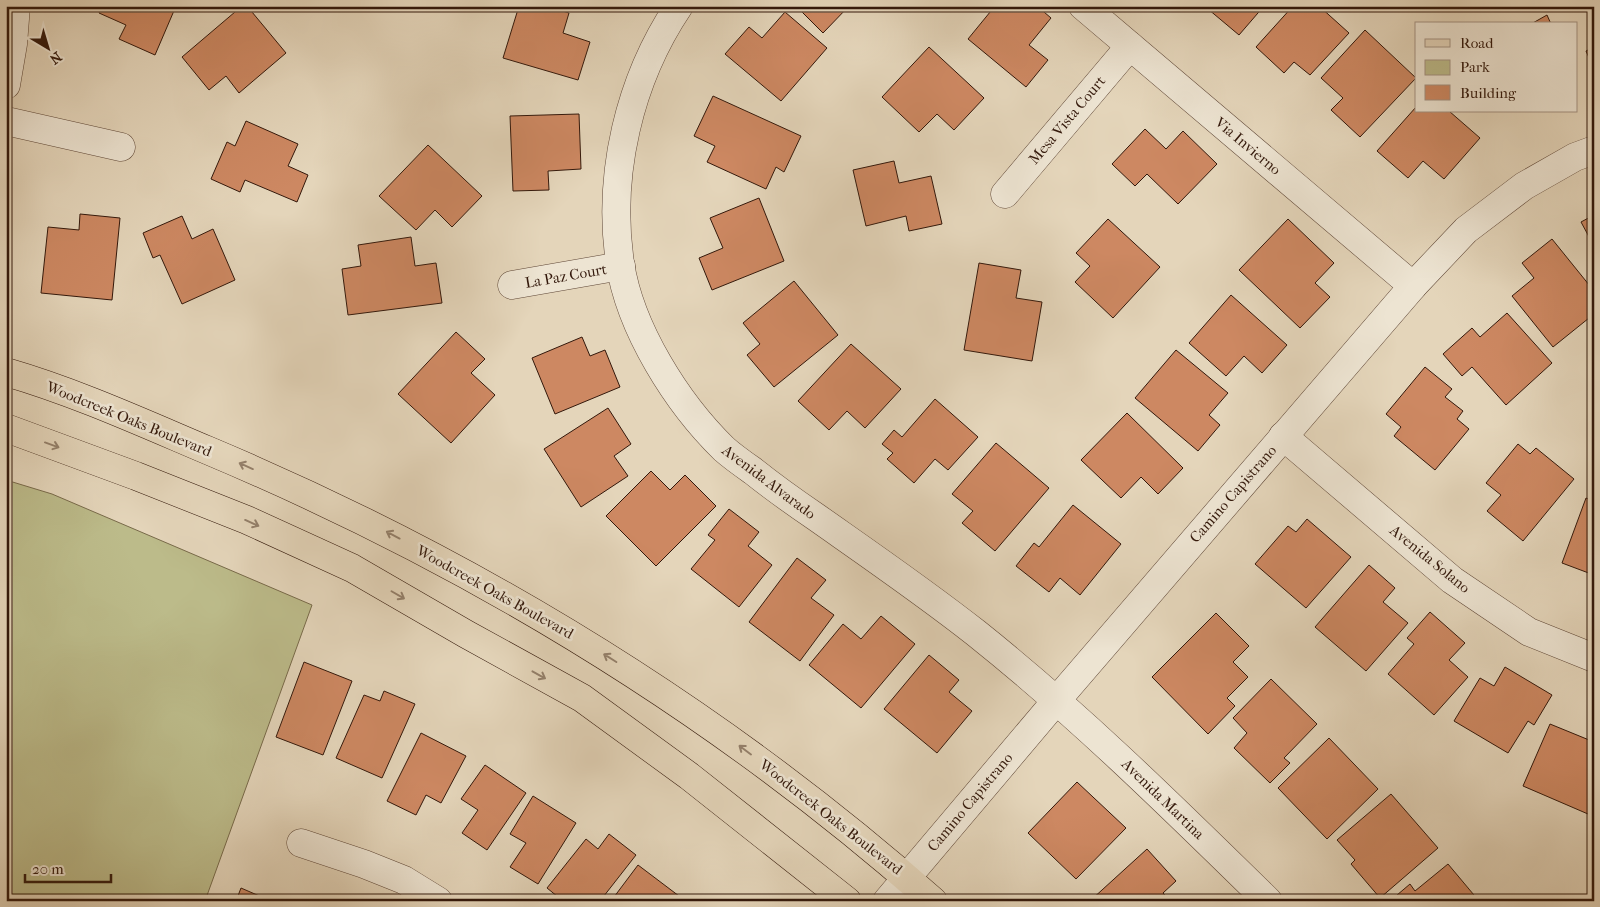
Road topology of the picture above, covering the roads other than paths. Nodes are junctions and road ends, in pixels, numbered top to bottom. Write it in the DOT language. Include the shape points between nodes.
graph roads {
  1 [pos="16,6"];
  2 [pos="679,6"];
  3 [pos="1083,6"];
  4 [pos="1130,46"];
  5 [pos="6,85"];
  6 [pos="6,121"];
  7 [pos="120,147"];
  8 [pos="1594,150"];
  9 [pos="1005,194"];
  10 [pos="621,266"];
  11 [pos="512,285"];
  12 [pos="1412,286"];
  13 [pos="6,372"];
  14 [pos="6,428"];
  15 [pos="1283,436"];
  16 [pos="1594,658"];
  17 [pos="1056,700"];
  18 [pos="301,843"];
  19 [pos="906,878"];
  20 [pos="438,901"];
  21 [pos="847,901"];
  22 [pos="887,901"];
  23 [pos="932,901"];
  24 [pos="1268,901"];
  1 -- 5 [label="street"];
  2 -- 10 [label="street, Avenida Alvarado" via="646,68 628,120 618,174 616,220"];
  3 -- 4 [label="street, Via Invierno"];
  4 -- 9 [label="street, Mesa Vista Court"];
  4 -- 12 [label="street, Via Invierno"];
  6 -- 7 [label="street"];
  8 -- 12 [label="street, Camino Capistrano" via="1524,186 1466,230"];
  10 -- 11 [label="street, La Paz Court"];
  10 -- 17 [label="street, Avenida Alvarado" via="632,306 650,350 696,420 727,452 976,633"];
  12 -- 15 [label="street, Camino Capistrano"];
  19 -- 13 [label="main road, Woodcreek Oaks Boulevard, one-way" via="738,744 610,658 494,590 366,521 241,464 119,413"];
  14 -- 21 [label="main road, one-way" via="237,516 352,568 582,698 689,776"];
  15 -- 16 [label="street, Avenida Solano" via="1452,580 1529,632"];
  15 -- 17 [label="street, Camino Capistrano"];
  17 -- 19 [label="street, Camino Capistrano"];
  17 -- 24 [label="street, Avenida Martina" via="1128,764"];
  18 -- 20 [label="street" via="404,880"];
  19 -- 22 [label="street, Camino Capistrano"];
  19 -- 23 [label="main road, Woodcreek Oaks Boulevard"];
}
